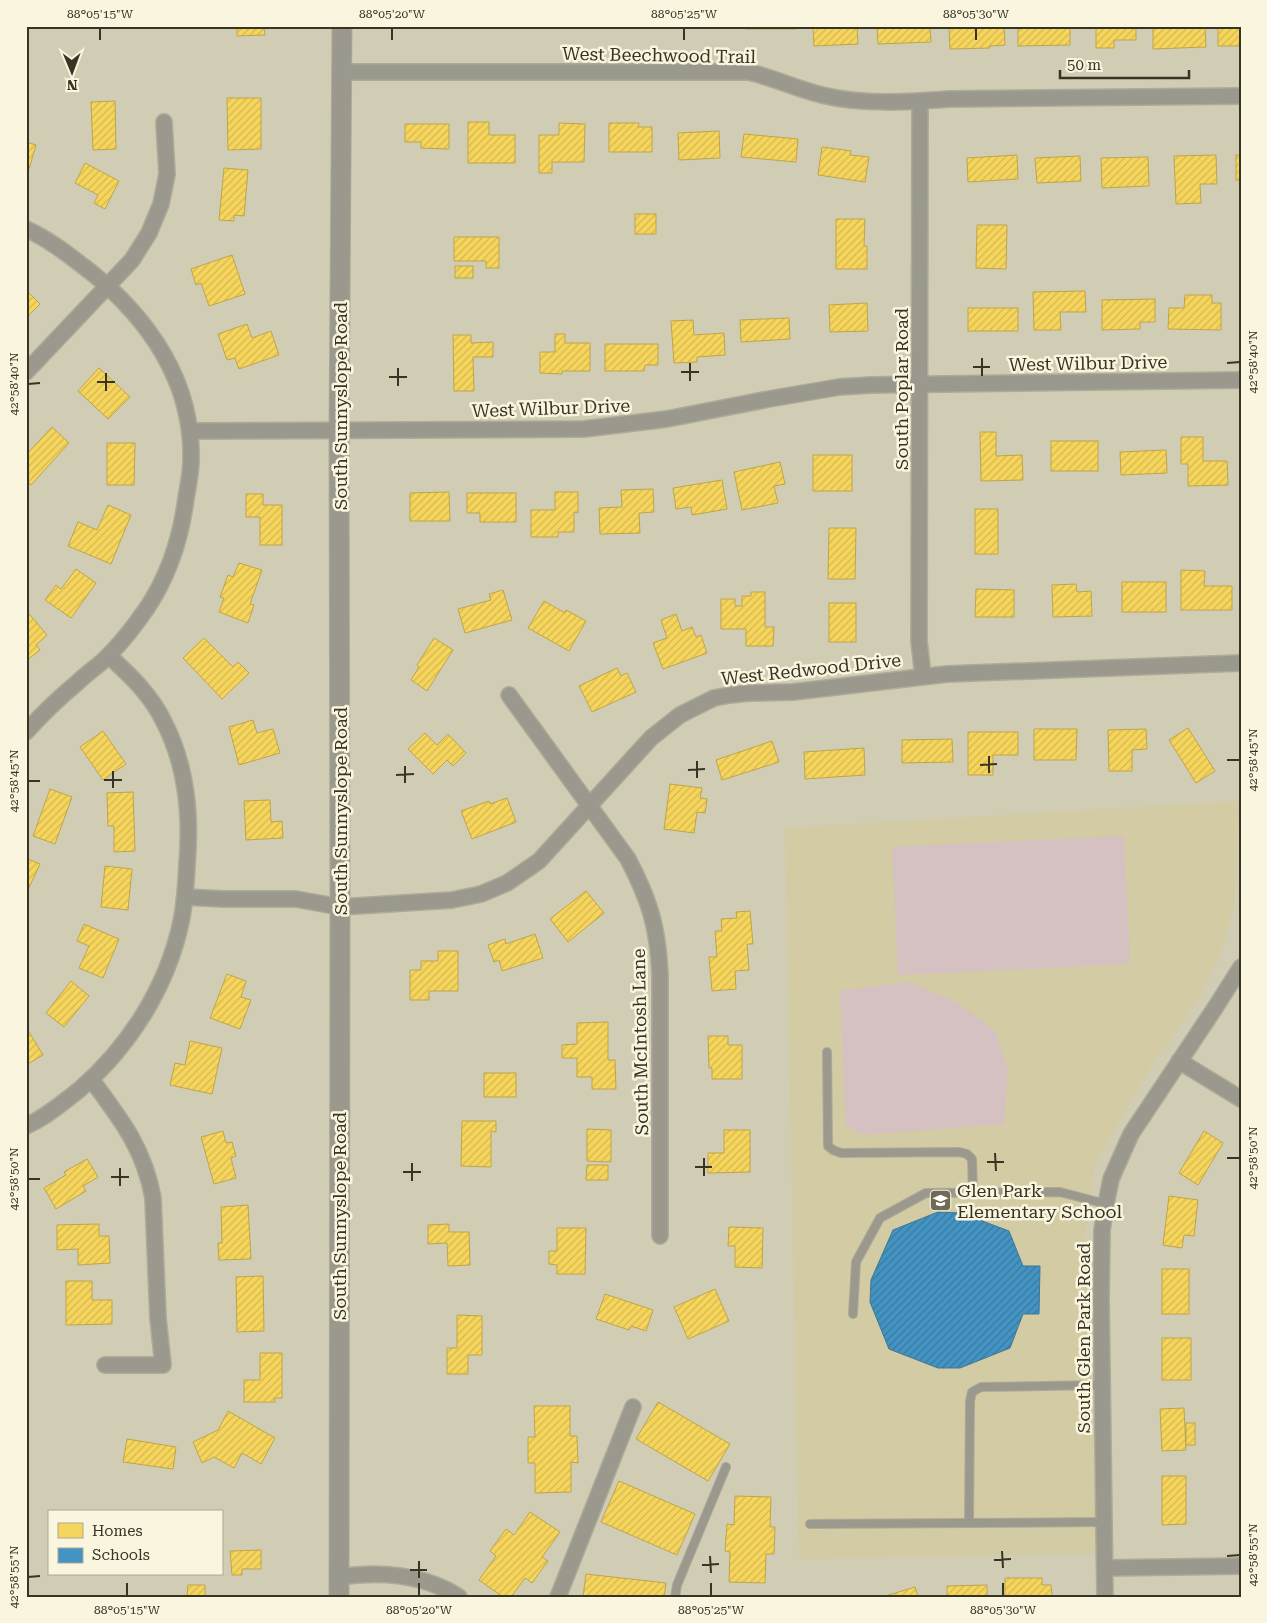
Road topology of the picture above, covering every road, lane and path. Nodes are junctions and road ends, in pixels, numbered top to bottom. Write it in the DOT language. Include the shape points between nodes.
graph roads {
  1 [pos="342,26"];
  2 [pos="342,72"];
  3 [pos="1241,96"];
  4 [pos="920,101"];
  5 [pos="164,122"];
  6 [pos="26,229"];
  7 [pos="108,286"];
  8 [pos="26,372"];
  9 [pos="1241,380"];
  10 [pos="920,384"];
  11 [pos="339,430"];
  12 [pos="190,431"];
  13 [pos="109,656"];
  14 [pos="1241,663"];
  15 [pos="923,676"];
  16 [pos="509,695"];
  17 [pos="26,732"];
  18 [pos="590,806"];
  19 [pos="185,897"];
  20 [pos="340,907"];
  21 [pos="1241,966"];
  22 [pos="827,1052"];
  23 [pos="1179,1061"];
  24 [pos="92,1079"];
  25 [pos="1241,1099"];
  26 [pos="26,1126"];
  27 [pos="973,1193"];
  28 [pos="1106,1204"];
  29 [pos="660,1236"];
  30 [pos="853,1314"];
  31 [pos="105,1365"];
  32 [pos="1101,1385"];
  33 [pos="633,1407"];
  34 [pos="726,1466"];
  35 [pos="1103,1522"];
  36 [pos="968,1523"];
  37 [pos="810,1524"];
  38 [pos="1241,1566"];
  39 [pos="1104,1568"];
  40 [pos="338,1577"];
  41 [pos="339,1597"];
  42 [pos="459,1597"];
  43 [pos="558,1597"];
  44 [pos="675,1597"];
  45 [pos="1105,1597"];
  1 -- 2 [label="street, South Sunnyslope Road"];
  2 -- 4 [label="street, West Beechwood Trail" via="749,72 833,97"];
  2 -- 11 [label="street, South Sunnyslope Road"];
  3 -- 4 [label="street, West Beechwood Trail"];
  4 -- 10 [label="street, South Poplar Road"];
  5 -- 7 [label="street" via="167,174 161,204 149,233 132,260"];
  6 -- 7 [label="street" via="63,250"];
  7 -- 8 [label="street"];
  7 -- 12 [label="street" via="132,309 162,351 185,405"];
  9 -- 10 [label="street, West Wilbur Drive"];
  10 -- 11 [label="street, West Wilbur Drive" via="839,388 667,419 584,429"];
  10 -- 15 [label="street, South Poplar Road" via="919,641"];
  11 -- 12 [label="street, West Wilbur Drive"];
  11 -- 20 [label="street, South Sunnyslope Road"];
  12 -- 13 [label="street" via="191,461 176,549 148,606"];
  13 -- 17 [label="street"];
  13 -- 19 [label="street" via="150,698 168,729 182,769 188,801 189,838"];
  14 -- 15 [label="street, West Redwood Drive"];
  15 -- 18 [label="street, West Redwood Drive" via="714,698 668,722"];
  16 -- 18 [label="street, South McIntosh Lane"];
  18 -- 20 [label="street, West Redwood Drive" via="540,861 499,887 452,900"];
  18 -- 29 [label="street, South McIntosh Lane" via="628,859 643,888 659,946"];
  19 -- 20 [label="street, West Redwood Drive" via="296,899"];
  19 -- 24 [label="street" via="174,948 159,986 137,1026"];
  20 -- 40 [label="street, South Sunnyslope Road"];
  21 -- 23 [label="street, South Glen Park Road"];
  22 -- 27 [label="lane" via="828,1146 841,1153 967,1154 972,1159"];
  23 -- 25 [label="street"];
  23 -- 28 [label="street, South Glen Park Road" via="1131,1134 1111,1179"];
  24 -- 26 [label="street" via="55,1110"];
  24 -- 31 [label="street" via="127,1127 139,1150 154,1198 163,1365"];
  27 -- 28 [label="lane" via="1060,1192"];
  27 -- 30 [label="lane" via="926,1193 880,1218 856,1262"];
  28 -- 32 [label="street, South Glen Park Road" via="1102,1230"];
  32 -- 35 [label="street, South Glen Park Road"];
  32 -- 36 [label="lane" via="981,1387 972,1392"];
  33 -- 43 [label="street"];
  34 -- 44 [label="lane" via="676,1584"];
  35 -- 36 [label="lane"];
  35 -- 39 [label="street, South Glen Park Road"];
  36 -- 37 [label="lane"];
  38 -- 39 [label="street"];
  39 -- 45 [label="street, South Glen Park Road"];
  40 -- 41 [label="street, South Sunnyslope Road"];
  40 -- 42 [label="street" via="356,1574 418,1578 444,1587"];
}
